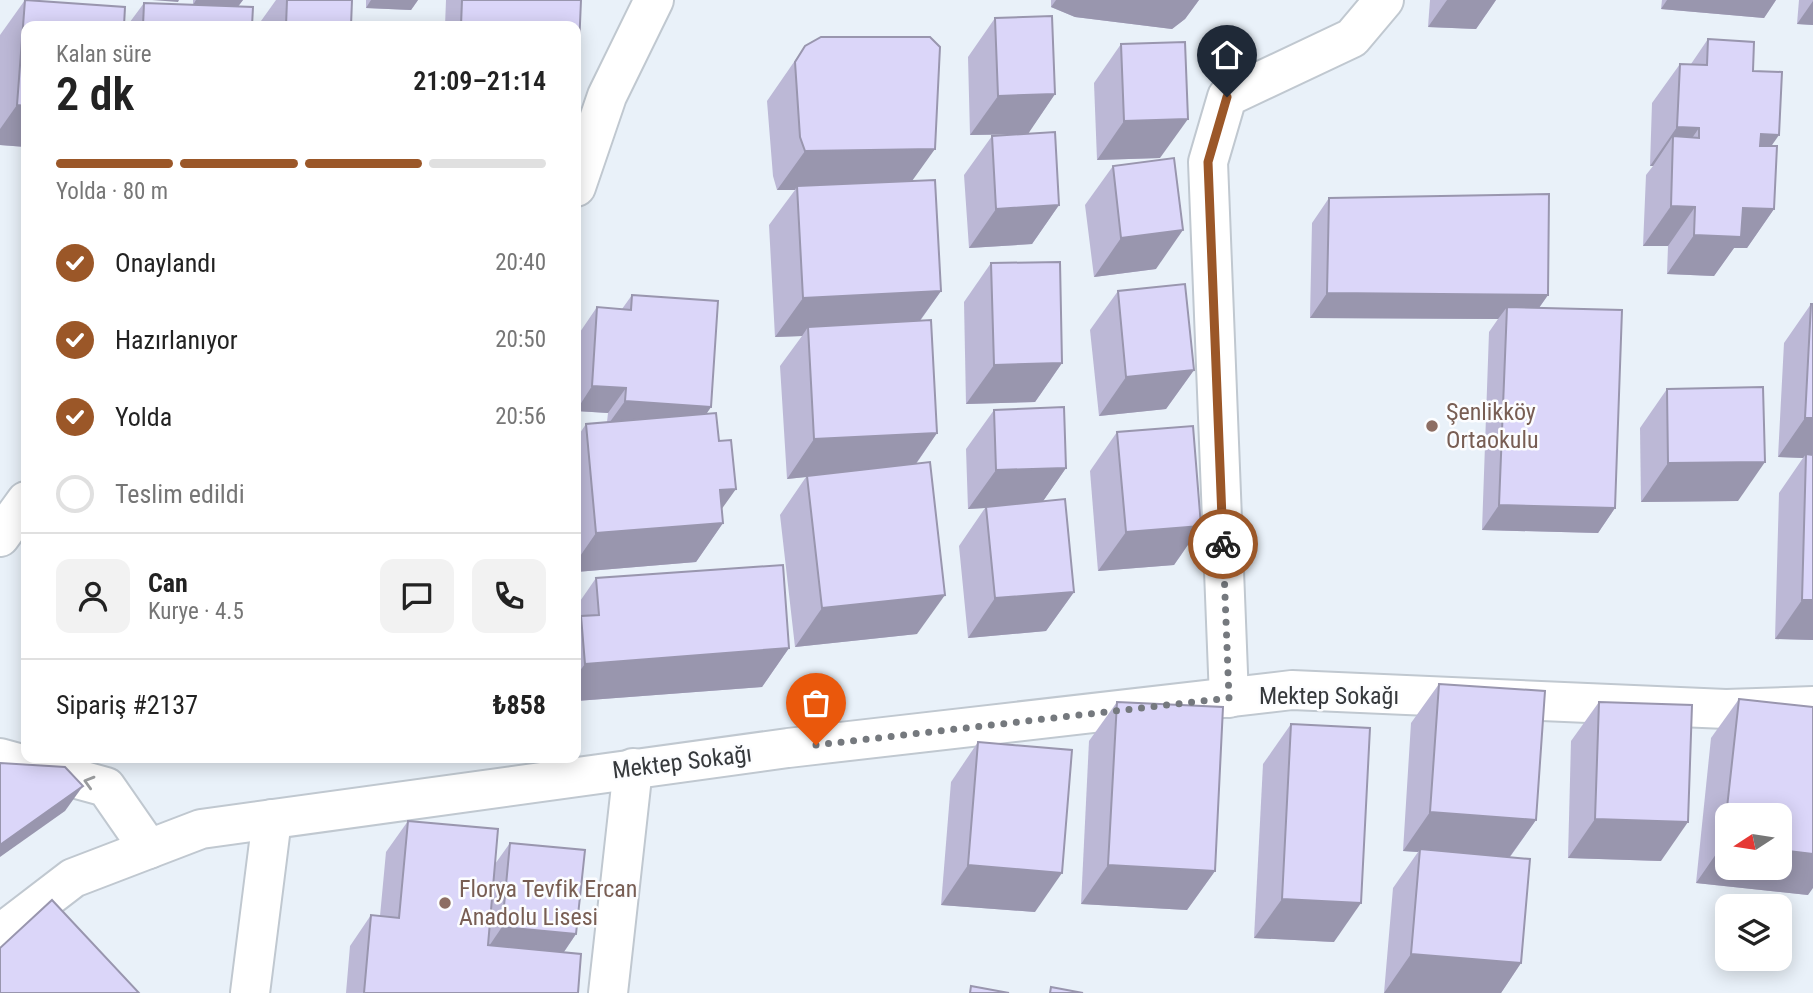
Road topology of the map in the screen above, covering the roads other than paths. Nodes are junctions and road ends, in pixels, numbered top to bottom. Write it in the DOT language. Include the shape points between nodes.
graph roads {
  1 [pos="654,0"];
  2 [pos="1384,0"];
  3 [pos="581,172"];
  4 [pos="21,508"];
  5 [pos="0,537"];
  6 [pos="1229,698"];
  7 [pos="1813,706"];
  8 [pos="0,758"];
  9 [pos="633,768"];
  10 [pos="510,771"];
  11 [pos="272,819"];
  12 [pos="149,849"];
  13 [pos="0,934"];
  14 [pos="250,993"];
  15 [pos="608,993"];
  1 -- 3 [label="main road" via="607,96"];
  2 -- 6 [label="main road" via="1352,38 1227,97 1208,162"];
  4 -- 5 [label="main road"];
  6 -- 7 [label="main road, Mektep Sokağı" via="1293,690 1726,709"];
  6 -- 9 [label="main road, Mektep Sokağı"];
  12 -- 8 [label="main road, one-way" via="106,787"];
  9 -- 10 [label="main road, Mektep Sokağı"];
  9 -- 15 [label="main road"];
  10 -- 11 [label="main road, Mektep Sokağı"];
  11 -- 12 [label="main road, Mektep Sokağı" via="201,829"];
  11 -- 14 [label="main road"];
  12 -- 13 [label="main road, Mektep Sokağı" via="73,878"];
}
